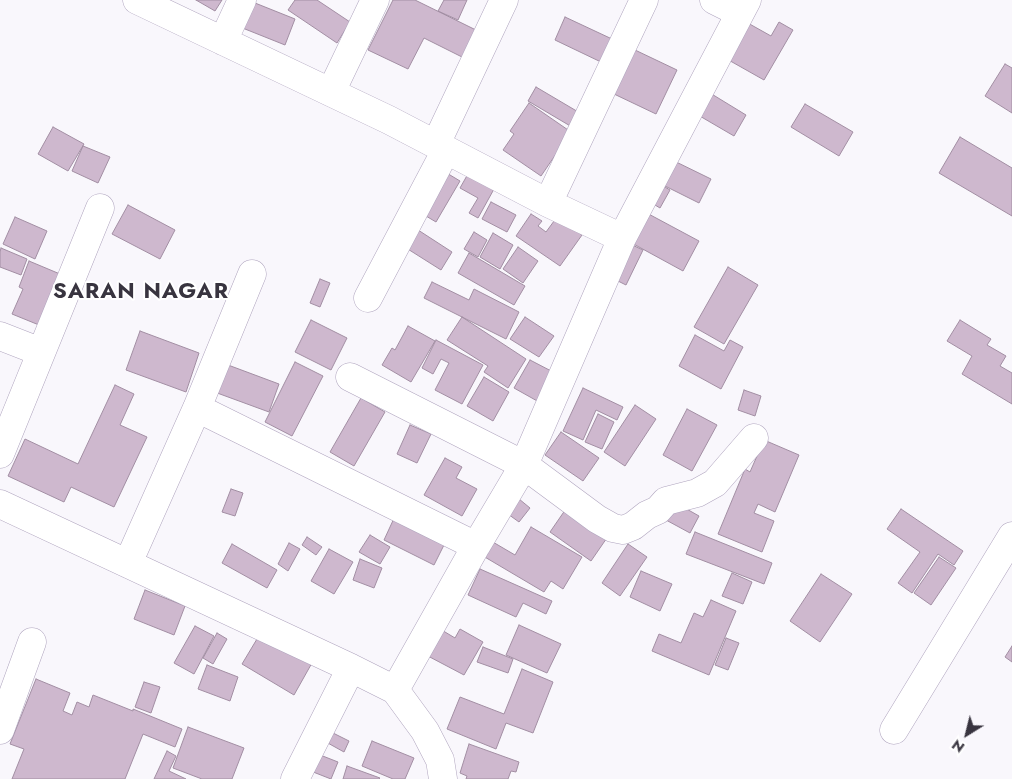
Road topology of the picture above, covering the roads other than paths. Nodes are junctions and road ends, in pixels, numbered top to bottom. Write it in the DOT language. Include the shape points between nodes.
graph roads {
  1 [pos="137,0"];
  2 [pos="242,0"];
  3 [pos="375,0"];
  4 [pos="504,0"];
  5 [pos="644,0"];
  6 [pos="714,0"];
  7 [pos="744,7"];
  8 [pos="223,41"];
  9 [pos="331,92"];
  10 [pos="441,147"];
  11 [pos="548,203"];
  12 [pos="100,208"];
  13 [pos="622,238"];
  14 [pos="252,274"];
  15 [pos="368,298"];
  16 [pos="0,336"];
  17 [pos="41,352"];
  18 [pos="350,377"];
  19 [pos="197,408"];
  20 [pos="754,438"];
  21 [pos="0,454"];
  22 [pos="524,466"];
  23 [pos="0,504"];
  24 [pos="1012,536"];
  25 [pos="476,546"];
  26 [pos="128,563"];
  27 [pos="32,642"];
  28 [pos="350,668"];
  29 [pos="395,690"];
  30 [pos="0,730"];
  31 [pos="894,730"];
  32 [pos="295,779"];
  33 [pos="443,779"];
  1 -- 8 [label="street"];
  2 -- 8 [label="street"];
  3 -- 9 [label="street"];
  4 -- 10 [label="street"];
  5 -- 11 [label="street"];
  6 -- 7 [label="street"];
  7 -- 13 [label="street"];
  8 -- 9 [label="street"];
  9 -- 10 [label="street"];
  10 -- 11 [label="street"];
  10 -- 15 [label="street"];
  11 -- 13 [label="street"];
  12 -- 17 [label="street"];
  13 -- 22 [label="street"];
  14 -- 19 [label="street"];
  16 -- 17 [label="street"];
  17 -- 21 [label="street"];
  18 -- 22 [label="street"];
  19 -- 25 [label="street"];
  19 -- 26 [label="street"];
  20 -- 22 [label="street" via="715,483 697,493 666,501 658,510 623,530 598,519"];
  22 -- 25 [label="street"];
  23 -- 26 [label="street"];
  24 -- 31 [label="street"];
  25 -- 29 [label="street"];
  26 -- 28 [label="street"];
  27 -- 30 [label="street"];
  28 -- 29 [label="street"];
  28 -- 32 [label="street"];
  29 -- 33 [label="street" via="426,731 440,760"];
}
